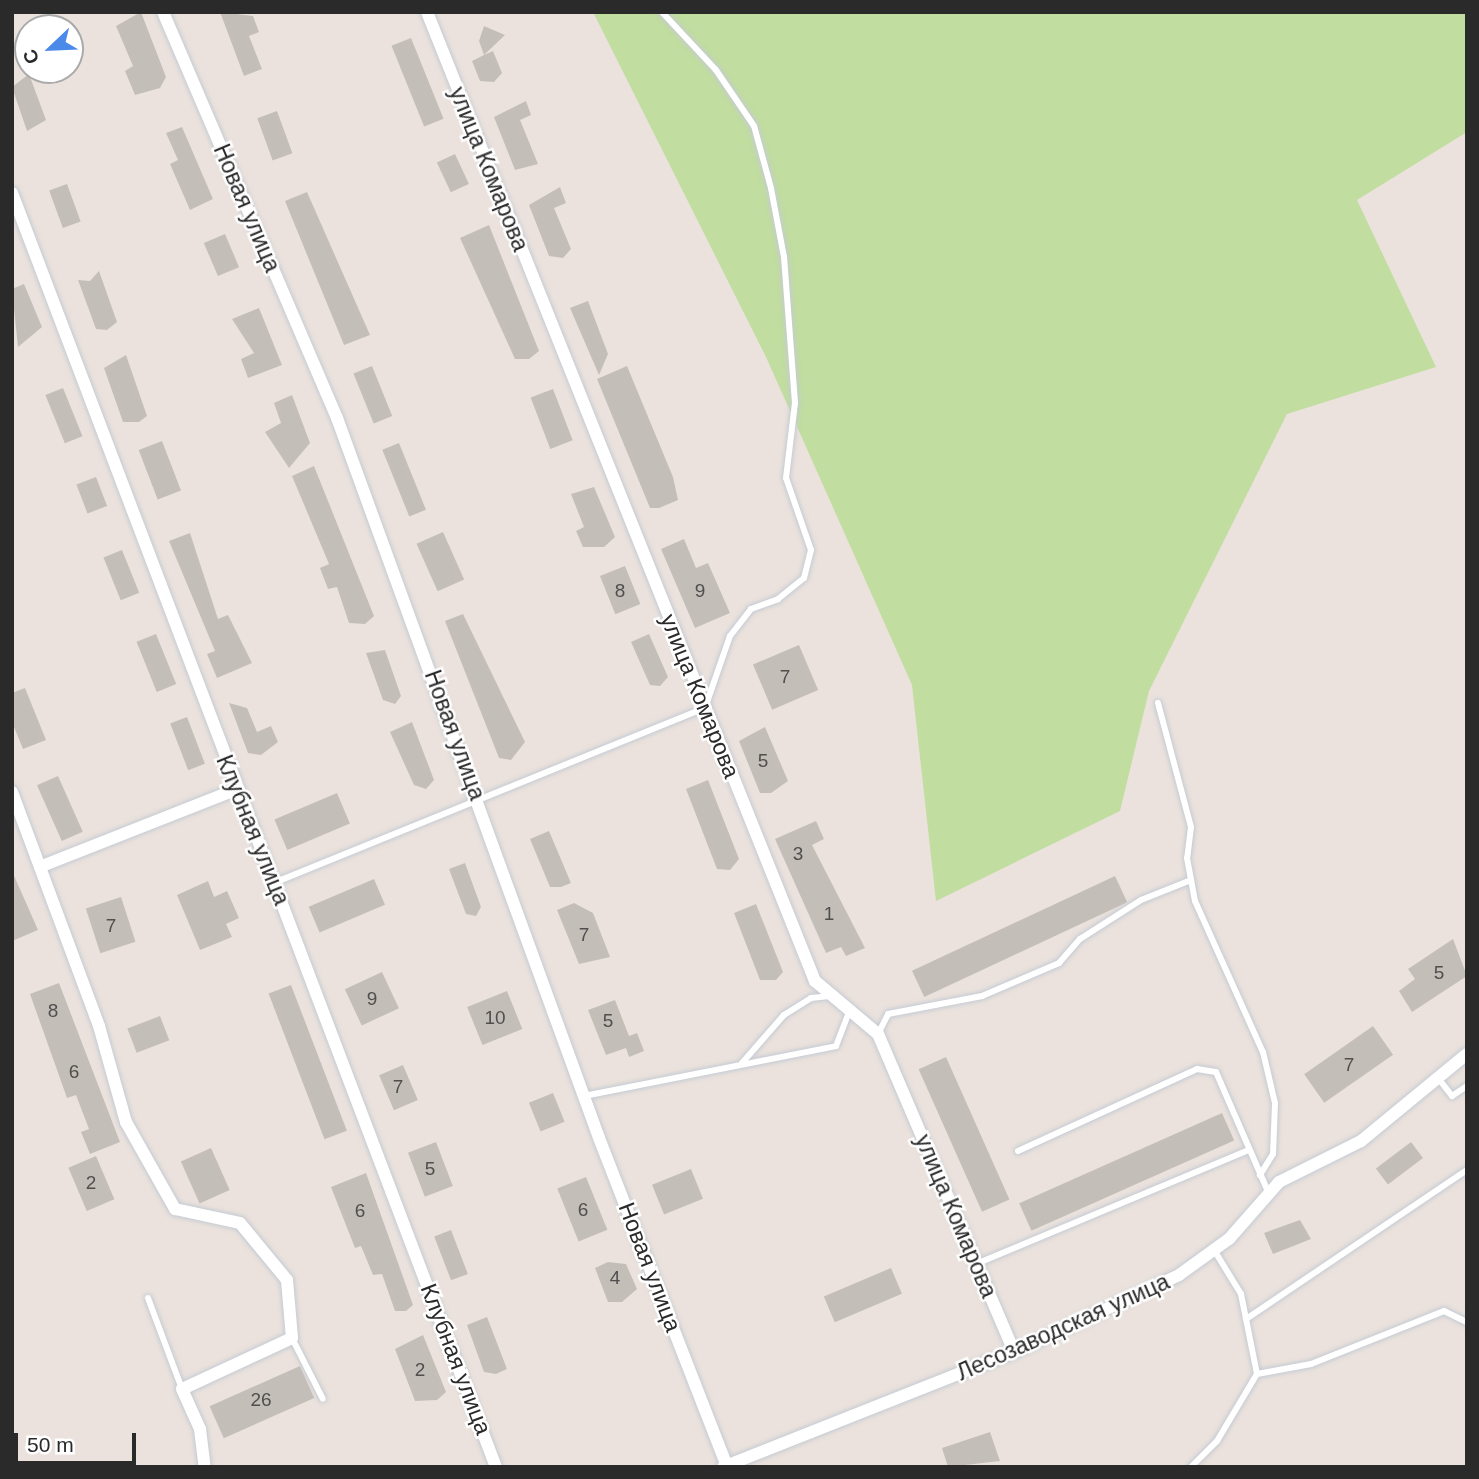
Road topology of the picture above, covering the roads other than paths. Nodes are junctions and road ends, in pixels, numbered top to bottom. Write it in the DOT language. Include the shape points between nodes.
graph roads {
  1 [pos="163,12"];
  2 [pos="426,12"];
  3 [pos="662,12"];
  4 [pos="12,192"];
  5 [pos="1158,703"];
  6 [pos="705,708"];
  7 [pos="235,790"];
  8 [pos="12,792"];
  9 [pos="480,802"];
  10 [pos="42,866"];
  11 [pos="1191,880"];
  12 [pos="276,882"];
  13 [pos="829,996"];
  14 [pos="848,1014"];
  15 [pos="878,1034"];
  16 [pos="1467,1054"];
  17 [pos="742,1064"];
  18 [pos="1437,1076"];
  19 [pos="1467,1086"];
  20 [pos="584,1096"];
  21 [pos="1018,1150"];
  22 [pos="1248,1150"];
  23 [pos="1467,1170"];
  24 [pos="1260,1175"];
  25 [pos="1269,1194"];
  26 [pos="1214,1250"];
  27 [pos="976,1264"];
  28 [pos="148,1298"];
  29 [pos="1467,1311"];
  30 [pos="1246,1319"];
  31 [pos="1463,1320"];
  32 [pos="292,1338"];
  33 [pos="1014,1352"];
  34 [pos="1257,1374"];
  35 [pos="182,1389"];
  36 [pos="323,1399"];
  37 [pos="725,1466"];
  38 [pos="205,1467"];
  39 [pos="496,1467"];
  40 [pos="1191,1467"];
  1 -- 9 [label="street, Новая улица" via="337,418"];
  2 -- 6 [label="street, улица Комарова"];
  3 -- 6 [label="lane" via="716,70 754,126 784,257 794,403 786,478 811,550 804,578 751,609 730,636"];
  4 -- 7 [label="street, Клубная улица"];
  5 -- 11 [label="lane" via="1191,827"];
  6 -- 9 [label="lane"];
  6 -- 13 [label="street, улица Комарова" via="815,981"];
  7 -- 10 [label="street"];
  7 -- 12 [label="street, Клубная улица"];
  8 -- 10 [label="street"];
  9 -- 12 [label="lane"];
  9 -- 20 [label="street, Новая улица"];
  10 -- 32 [label="street" via="126,1122 175,1209 240,1223 287,1280"];
  11 -- 15 [label="lane" via="1141,900 1080,939 1059,963 982,996 961,995 888,1014"];
  11 -- 24 [label="lane" via="1263,1052 1272,1090 1273,1154"];
  12 -- 39 [label="street, Клубная улица"];
  13 -- 14 [label="street, улица Комарова"];
  13 -- 17 [label="lane" via="811,998 784,1015"];
  14 -- 15 [label="street, улица Комарова"];
  14 -- 17 [label="lane" via="836,1046"];
  15 -- 27 [label="street, улица Комарова"];
  16 -- 18 [label="street, Лесозаводская улица"];
  17 -- 20 [label="lane"];
  18 -- 19 [label="lane" via="1452,1096"];
  18 -- 25 [label="street, Лесозаводская улица" via="1361,1141 1279,1182"];
  20 -- 37 [label="street, Новая улица"];
  21 -- 22 [label="lane" via="1197,1069 1216,1072"];
  22 -- 24 [label="lane"];
  22 -- 27 [label="lane"];
  23 -- 30 [label="lane"];
  24 -- 25 [label="lane"];
  25 -- 26 [label="street, Лесозаводская улица"];
  26 -- 30 [label="lane" via="1241,1294"];
  26 -- 33 [label="street, Лесозаводская улица" via="1168,1281"];
  27 -- 33 [label="street, улица Комарова"];
  28 -- 35 [label="lane"];
  29 -- 31 [label="lane"];
  30 -- 34 [label="lane"];
  31 -- 34 [label="lane" via="1444,1311 1311,1364"];
  32 -- 35 [label="street"];
  32 -- 36 [label="lane"];
  33 -- 37 [label="street, Лесозаводская улица"];
  34 -- 40 [label="lane" via="1217,1441"];
  35 -- 38 [label="street" via="200,1429"];
}
